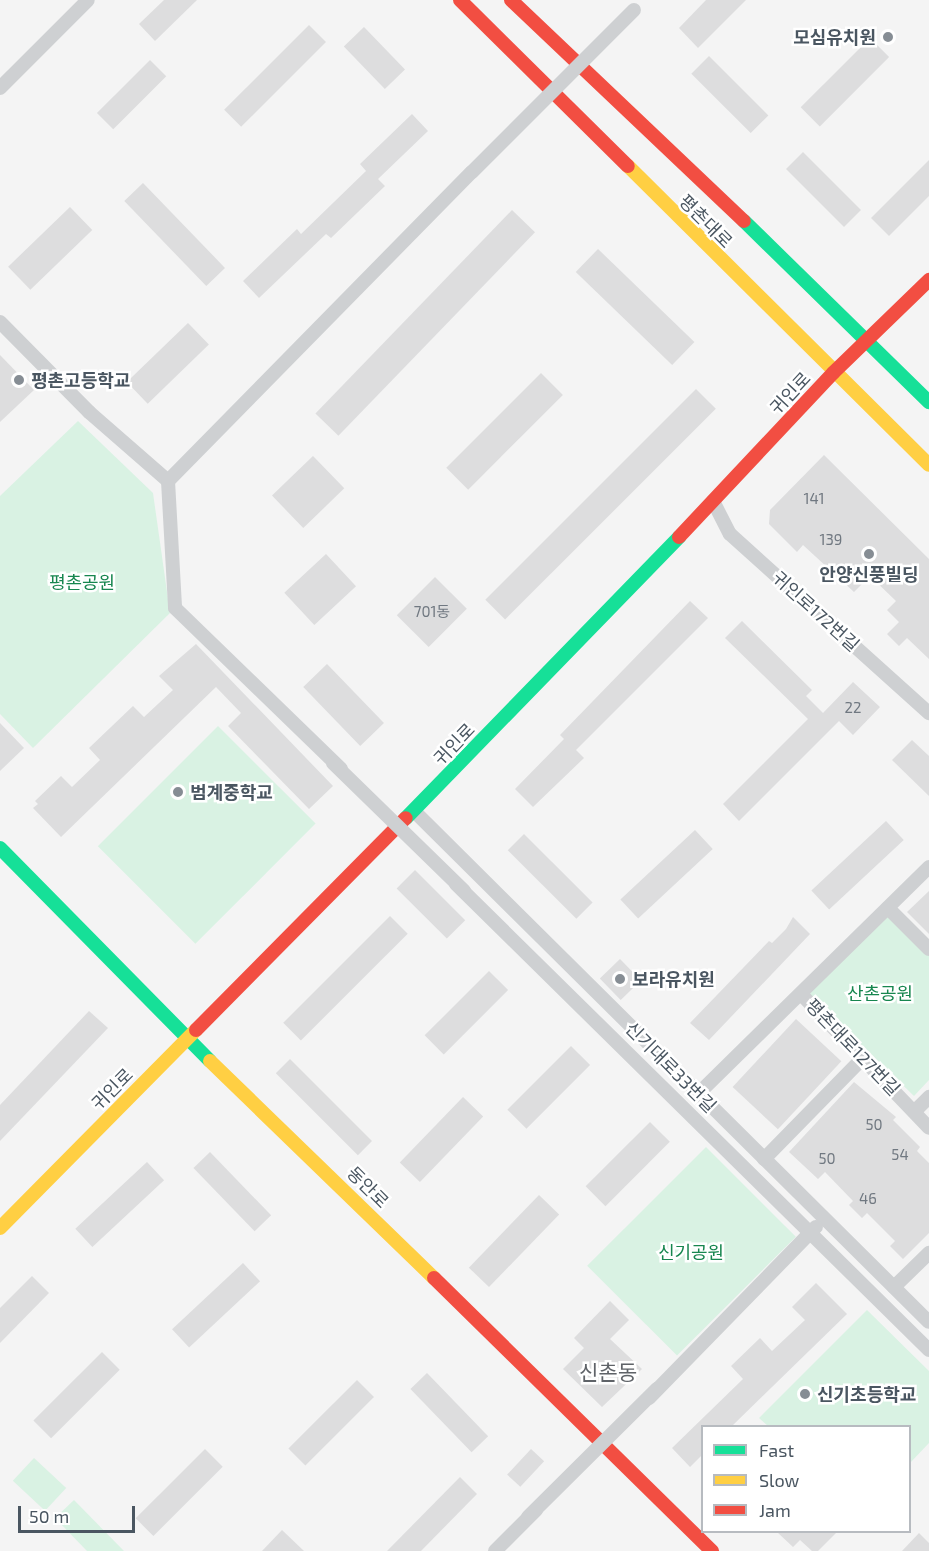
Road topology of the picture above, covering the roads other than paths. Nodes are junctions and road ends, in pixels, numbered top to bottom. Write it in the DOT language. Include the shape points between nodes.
graph roads {
  1 [pos="88,0"];
  2 [pos="460,0"];
  3 [pos="511,0"];
  4 [pos="634,10"];
  5 [pos="0,88"];
  6 [pos="929,280"];
  7 [pos="0,322"];
  8 [pos="867,338"];
  9 [pos="833,373"];
  10 [pos="929,402"];
  11 [pos="929,465"];
  12 [pos="168,481"];
  13 [pos="713,501"];
  14 [pos="929,713"];
  15 [pos="333,763"];
  16 [pos="373,796"];
  17 [pos="414,811"];
  18 [pos="0,848"];
  19 [pos="421,849"];
  20 [pos="929,867"];
  21 [pos="464,891"];
  22 [pos="888,908"];
  23 [pos="929,949"];
  24 [pos="801,994"];
  25 [pos="186,1039"];
  26 [pos="863,1058"];
  27 [pos="698,1094"];
  28 [pos="929,1097"];
  29 [pos="915,1111"];
  30 [pos="929,1128"];
  31 [pos="764,1159"];
  32 [pos="824,1219"];
  33 [pos="0,1228"];
  34 [pos="811,1233"];
  35 [pos="929,1253"];
  36 [pos="894,1287"];
  37 [pos="929,1322"];
  38 [pos="929,1350"];
  39 [pos="657,1389"];
  40 [pos="621,1428"];
  41 [pos="582,1463"];
  42 [pos="528,1517"];
  43 [pos="495,1551"];
  44 [pos="712,1551"];
  1 -- 5 [label="street"];
  2 -- 9 [label="street, 평촌대로"];
  3 -- 8 [label="street, 평촌대로"];
  4 -- 12 [label="street, bridge"];
  6 -- 8 [label="street, 귀인로"];
  7 -- 12 [label="street" via="89,412"];
  8 -- 9 [label="street, 귀인로"];
  8 -- 10 [label="street, 평촌대로"];
  9 -- 11 [label="street, 평촌대로"];
  9 -- 13 [label="street, 귀인로"];
  12 -- 15 [label="street" via="175,608"];
  13 -- 14 [label="street, 귀인로172번길" via="730,534"];
  13 -- 17 [label="street, 귀인로"];
  15 -- 16 [label="street"];
  15 -- 21 [label="street, bridge"];
  17 -- 25 [label="street, 귀인로"];
  17 -- 27 [label="street, 신기대로33번길"];
  18 -- 25 [label="street, 동안로"];
  19 -- 21 [label="street"];
  20 -- 22 [label="street, 평촌대로127번길"];
  21 -- 34 [label="street"];
  22 -- 23 [label="street"];
  22 -- 24 [label="street, 평촌대로127번길"];
  24 -- 26 [label="street, 평촌대로127번길"];
  24 -- 27 [label="street"];
  25 -- 33 [label="street, 귀인로"];
  25 -- 44 [label="street, 동안로" via="613,1450"];
  26 -- 29 [label="street, 평촌대로127번길"];
  26 -- 31 [label="street"];
  27 -- 31 [label="street, 신기대로33번길"];
  28 -- 29 [label="street"];
  29 -- 30 [label="street, 평촌대로127번길"];
  31 -- 32 [label="street, 신기대로33번길"];
  32 -- 34 [label="street"];
  32 -- 36 [label="street, 신기대로33번길"];
  34 -- 38 [label="street"];
  34 -- 39 [label="street"];
  35 -- 36 [label="street"];
  36 -- 37 [label="street, 신기대로33번길"];
  39 -- 40 [label="street"];
  39 -- 42 [label="street, bridge"];
  41 -- 42 [label="street"];
  42 -- 43 [label="street"];
}
